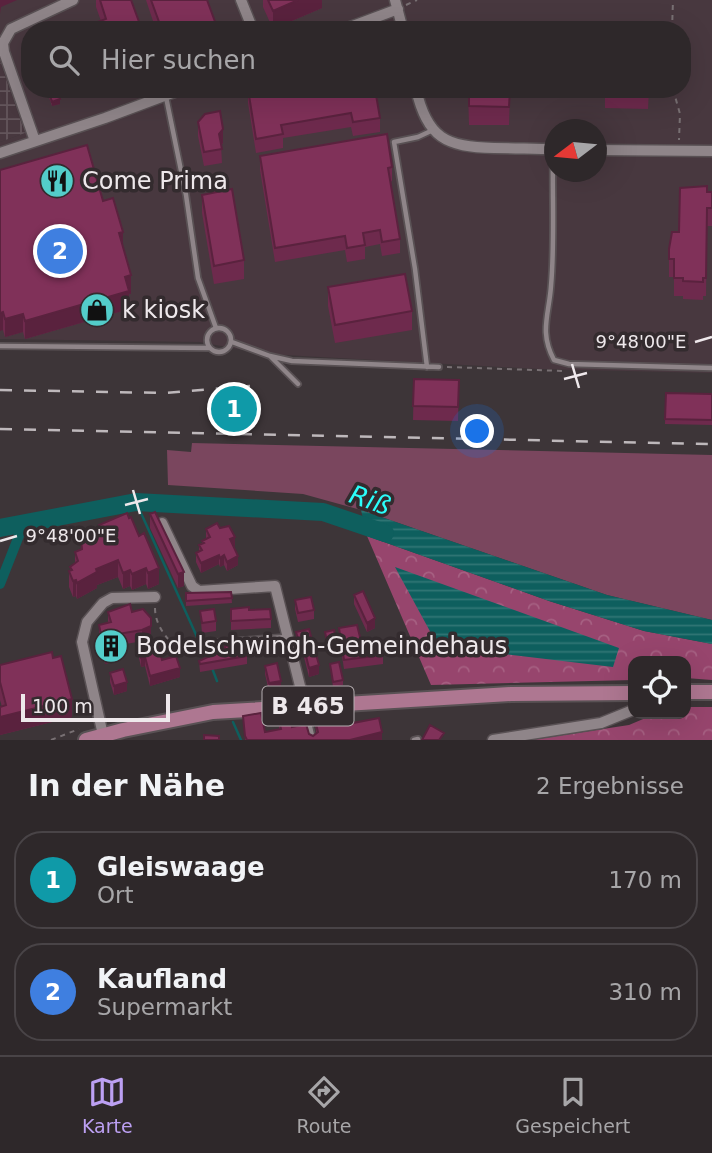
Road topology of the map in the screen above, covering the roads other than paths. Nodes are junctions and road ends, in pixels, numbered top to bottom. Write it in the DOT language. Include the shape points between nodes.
graph roads {
  1 [pos="73,0"];
  2 [pos="241,0"];
  3 [pos="397,4"];
  4 [pos="28,21"];
  5 [pos="249,21"];
  6 [pos="361,21"];
  7 [pos="21,24"];
  8 [pos="160,98"];
  9 [pos="166,98"];
  10 [pos="419,98"];
  11 [pos="433,130"];
  12 [pos="35,141"];
  13 [pos="544,149"];
  14 [pos="607,150"];
  15 [pos="712,151"];
  16 [pos="0,153"];
  17 [pos="553,182"];
  18 [pos="216,328"];
  19 [pos="232,341"];
  20 [pos="0,346"];
  21 [pos="209,348"];
  22 [pos="270,356"];
  23 [pos="427,367"];
  24 [pos="439,367"];
  25 [pos="712,368"];
  26 [pos="298,384"];
  27 [pos="162,523"];
  28 [pos="155,597"];
  29 [pos="288,637"];
  30 [pos="203,643"];
  31 [pos="691,692"];
  32 [pos="712,692"];
  33 [pos="628,693"];
  34 [pos="305,706"];
  35 [pos="628,712"];
  36 [pos="102,730"];
  37 [pos="86,740"];
  38 [pos="313,740"];
  39 [pos="492,740"];
  1 -- 4 [label="street"];
  2 -- 5 [label="street"];
  3 -- 6 [label="street"];
  7 -- 12 [label="street" via="11,29 4,52"];
  8 -- 12 [label="street"];
  9 -- 18 [label="lane" via="198,278"];
  10 -- 11 [label="street"];
  11 -- 13 [label="street" via="445,141 471,148"];
  11 -- 23 [label="lane" via="394,142"];
  12 -- 16 [label="street"];
  14 -- 15 [label="street"];
  17 -- 25 [label="lane" via="551,289 545,322 547,348 554,360"];
  18 -- 19 [label="lane" via="228,331"];
  18 -- 21 [label="lane" via="206,340"];
  19 -- 21 [label="lane" via="220,353"];
  19 -- 22 [label="lane"];
  20 -- 21 [label="lane"];
  22 -- 23 [label="lane"];
  22 -- 26 [label="lane"];
  23 -- 24 [label="lane"];
  27 -- 29 [label="street" via="192,586 199,591 275,586"];
  28 -- 36 [label="street" via="112,598 87,622 82,642"];
  29 -- 30 [label="lane"];
  29 -- 34 [label="street"];
  31 -- 32 [label="main road"];
  33 -- 34 [label="main road, B 465" via="511,694"];
  34 -- 36 [label="main road, B 465" via="213,712"];
  34 -- 38 [label="lane"];
  35 -- 39 [label="street" via="601,723"];
  36 -- 37 [label="main road, B 465"];
}
